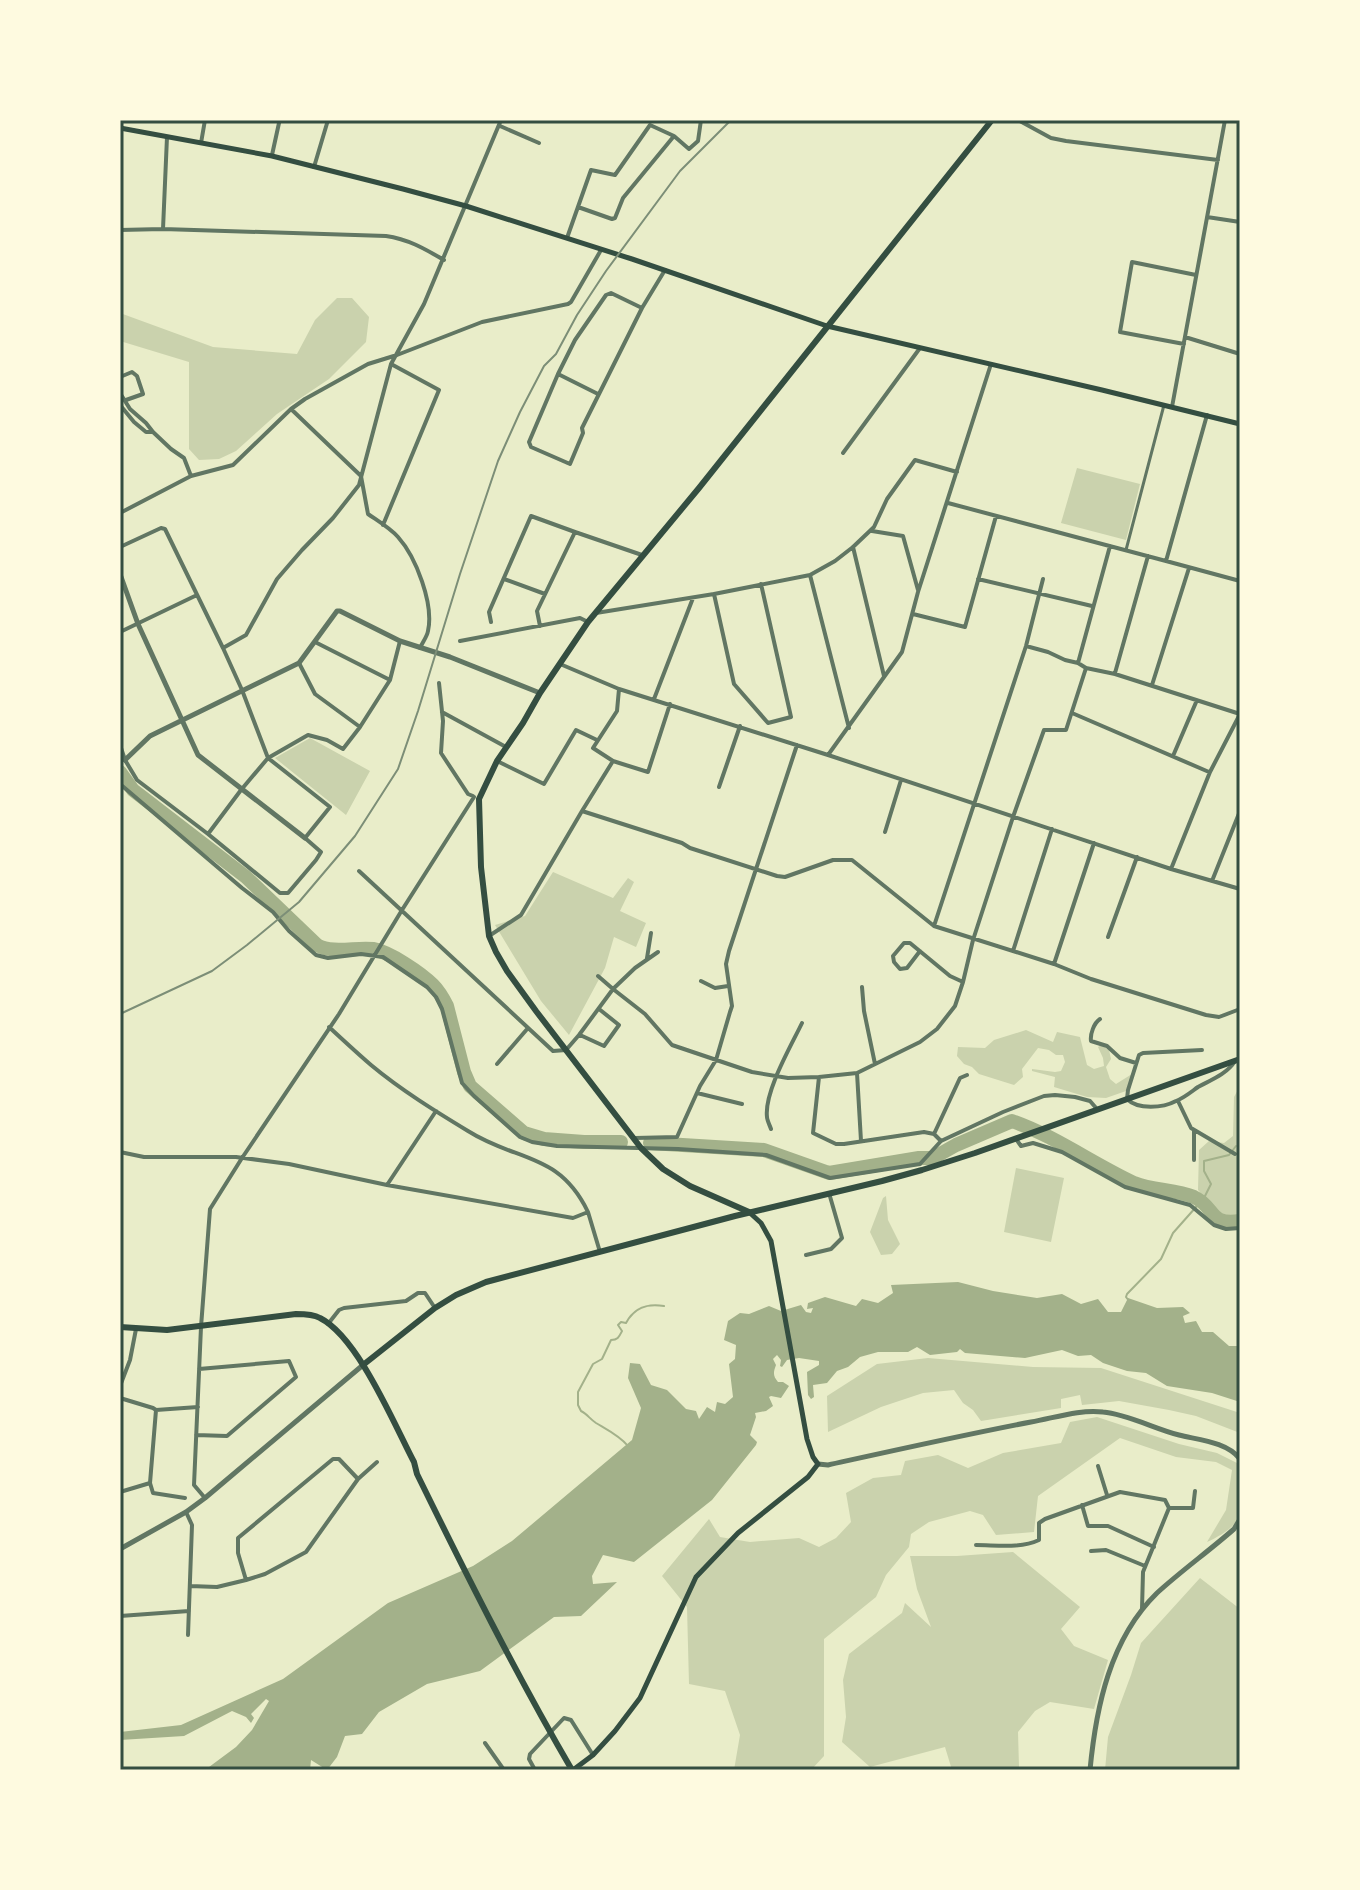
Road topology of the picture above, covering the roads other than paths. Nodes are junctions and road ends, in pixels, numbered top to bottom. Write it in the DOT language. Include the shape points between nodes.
graph roads {
  1 [pos="205,120"];
  2 [pos="328,120"];
  3 [pos="701,120"];
  4 [pos="992,120"];
  5 [pos="1018,120"];
  6 [pos="1225,120"];
  7 [pos="279,123"];
  8 [pos="500,123"];
  9 [pos="120,128"];
  10 [pos="674,136"];
  11 [pos="167,137"];
  12 [pos="201,143"];
  13 [pos="539,143"];
  14 [pos="272,156"];
  15 [pos="1218,160"];
  16 [pos="314,167"];
  17 [pos="466,206"];
  18 [pos="578,207"];
  19 [pos="1207,217"];
  20 [pos="1240,222"];
  21 [pos="163,229"];
  22 [pos="120,230"];
  23 [pos="567,239"];
  24 [pos="601,250"];
  25 [pos="444,260"];
  26 [pos="665,270"];
  27 [pos="1196,275"];
  28 [pos="642,308"];
  29 [pos="827,326"];
  30 [pos="1185,337"];
  31 [pos="1184,344"];
  32 [pos="920,348"];
  33 [pos="1240,354"];
  34 [pos="397,355"];
  35 [pos="391,364"];
  36 [pos="991,364"];
  37 [pos="558,374"];
  38 [pos="120,377"];
  39 [pos="120,393"];
  40 [pos="598,394"];
  41 [pos="126,400"];
  42 [pos="120,405"];
  43 [pos="1164,405"];
  44 [pos="1172,407"];
  45 [pos="291,409"];
  46 [pos="1207,415"];
  47 [pos="1240,424"];
  48 [pos="153,432"];
  49 [pos="843,453"];
  50 [pos="957,472"];
  51 [pos="191,476"];
  52 [pos="361,476"];
  53 [pos="948,503"];
  54 [pos="120,513"];
  55 [pos="996,516"];
  56 [pos="383,525"];
  57 [pos="870,531"];
  58 [pos="575,532"];
  59 [pos="1110,546"];
  60 [pos="120,547"];
  61 [pos="853,547"];
  62 [pos="1126,550"];
  63 [pos="642,555"];
  64 [pos="1148,556"];
  65 [pos="1166,561"];
  66 [pos="1189,568"];
  67 [pos="120,574"];
  68 [pos="810,575"];
  69 [pos="504,579"];
  70 [pos="978,579"];
  71 [pos="1043,579"];
  72 [pos="1240,581"];
  73 [pos="761,584"];
  74 [pos="918,592"];
  75 [pos="545,594"];
  76 [pos="714,594"];
  77 [pos="1039,594"];
  78 [pos="197,595"];
  79 [pos="693,598"];
  80 [pos="1093,607"];
  81 [pos="596,613"];
  82 [pos="913,614"];
  83 [pos="491,622"];
  84 [pos="588,622"];
  85 [pos="138,624"];
  86 [pos="540,626"];
  87 [pos="120,632"];
  88 [pos="400,641"];
  89 [pos="460,641"];
  90 [pos="315,642"];
  91 [pos="1026,646"];
  92 [pos="223,648"];
  93 [pos="420,648"];
  94 [pos="299,663"];
  95 [pos="1078,663"];
  96 [pos="560,664"];
  97 [pos="1086,668"];
  98 [pos="1115,674"];
  99 [pos="884,676"];
  100 [pos="390,680"];
  101 [pos="439,683"];
  102 [pos="1152,685"];
  103 [pos="619,689"];
  104 [pos="242,690"];
  105 [pos="540,693"];
  106 [pos="654,699"];
  107 [pos="1197,700"];
  108 [pos="670,704"];
  109 [pos="442,712"];
  110 [pos="1072,713"];
  111 [pos="1240,714"];
  112 [pos="181,720"];
  113 [pos="768,723"];
  114 [pos="740,726"];
  115 [pos="360,727"];
  116 [pos="849,728"];
  117 [pos="762,734"];
  118 [pos="597,740"];
  119 [pos="120,745"];
  120 [pos="797,745"];
  121 [pos="506,747"];
  122 [pos="828,755"];
  123 [pos="1173,756"];
  124 [pos="268,758"];
  125 [pos="125,760"];
  126 [pos="497,761"];
  127 [pos="613,761"];
  128 [pos="120,766"];
  129 [pos="1210,772"];
  130 [pos="901,780"];
  131 [pos="120,784"];
  132 [pos="719,787"];
  133 [pos="241,790"];
  134 [pos="477,798"];
  135 [pos="975,804"];
  136 [pos="582,811"];
  137 [pos="1240,811"];
  138 [pos="1013,817"];
  139 [pos="1052,829"];
  140 [pos="885,832"];
  141 [pos="208,834"];
  142 [pos="305,838"];
  143 [pos="1094,843"];
  144 [pos="1137,857"];
  145 [pos="755,869"];
  146 [pos="1171,869"];
  147 [pos="359,871"];
  148 [pos="1212,881"];
  149 [pos="1240,889"];
  150 [pos="402,910"];
  151 [pos="934,926"];
  152 [pos="651,933"];
  153 [pos="489,936"];
  154 [pos="1108,937"];
  155 [pos="973,940"];
  156 [pos="920,951"];
  157 [pos="1013,951"];
  158 [pos="658,952"];
  159 [pos="375,954"];
  160 [pos="646,960"];
  161 [pos="1054,964"];
  162 [pos="598,976"];
  163 [pos="701,981"];
  164 [pos="963,982"];
  165 [pos="728,986"];
  166 [pos="862,987"];
  167 [pos="613,989"];
  168 [pos="599,1009"];
  169 [pos="1240,1009"];
  170 [pos="1100,1019"];
  171 [pos="802,1023"];
  172 [pos="329,1027"];
  173 [pos="528,1028"];
  174 [pos="579,1035"];
  175 [pos="566,1050"];
  176 [pos="1202,1050"];
  177 [pos="716,1060"];
  178 [pos="1237,1060"];
  179 [pos="1136,1063"];
  180 [pos="497,1064"];
  181 [pos="875,1064"];
  182 [pos="857,1073"];
  183 [pos="967,1075"];
  184 [pos="777,1076"];
  185 [pos="819,1077"];
  186 [pos="697,1093"];
  187 [pos="1127,1099"];
  188 [pos="1178,1101"];
  189 [pos="742,1104"];
  190 [pos="1097,1109"];
  191 [pos="436,1111"];
  192 [pos="771,1129"];
  193 [pos="1194,1130"];
  194 [pos="934,1134"];
  195 [pos="1018,1138"];
  196 [pos="633,1139"];
  197 [pos="861,1141"];
  198 [pos="941,1141"];
  199 [pos="641,1148"];
  200 [pos="120,1152"];
  201 [pos="1233,1152"];
  202 [pos="242,1158"];
  203 [pos="1194,1160"];
  204 [pos="921,1165"];
  205 [pos="387,1185"];
  206 [pos="829,1193"];
  207 [pos="588,1212"];
  208 [pos="749,1212"];
  209 [pos="1240,1228"];
  210 [pos="600,1252"];
  211 [pos="806,1255"];
  212 [pos="435,1308"];
  213 [pos="328,1324"];
  214 [pos="120,1327"];
  215 [pos="201,1327"];
  216 [pos="136,1329"];
  217 [pos="363,1365"];
  218 [pos="199,1369"];
  219 [pos="120,1386"];
  220 [pos="120,1398"];
  221 [pos="198,1407"];
  222 [pos="156,1410"];
  223 [pos="196,1435"];
  224 [pos="1240,1459"];
  225 [pos="377,1462"];
  226 [pos="818,1464"];
  227 [pos="1098,1466"];
  228 [pos="358,1479"];
  229 [pos="150,1483"];
  230 [pos="1195,1491"];
  231 [pos="120,1492"];
  232 [pos="1108,1495"];
  233 [pos="185,1498"];
  234 [pos="205,1498"];
  235 [pos="1082,1505"];
  236 [pos="1169,1508"];
  237 [pos="186,1512"];
  238 [pos="1240,1519"];
  239 [pos="976,1545"];
  240 [pos="1154,1547"];
  241 [pos="120,1549"];
  242 [pos="1091,1551"];
  243 [pos="1146,1566"];
  244 [pos="246,1580"];
  245 [pos="190,1586"];
  246 [pos="189,1611"];
  247 [pos="1142,1611"];
  248 [pos="120,1616"];
  249 [pos="188,1635"];
  250 [pos="485,1743"];
  251 [pos="593,1755"];
  252 [pos="504,1770"];
  253 [pos="535,1770"];
  254 [pos="573,1770"];
  255 [pos="1090,1770"];
  1 -- 12 [label="street"];
  2 -- 16 [label="street"];
  3 -- 10 [label="street" via="698,141 689,149"];
  4 -- 29 [label="main road"];
  5 -- 15 [label="street" via="1051,138"];
  6 -- 15 [label="street"];
  7 -- 14 [label="street"];
  8 -- 13 [label="street"];
  8 -- 17 [label="street"];
  9 -- 11 [label="main road"];
  10 -- 18 [label="street" via="623,198 615,218"];
  10 -- 18 [label="street" via="650,125 615,175 591,170"];
  11 -- 12 [label="main road"];
  11 -- 21 [label="street"];
  12 -- 14 [label="main road"];
  14 -- 16 [label="main road"];
  15 -- 19 [label="street"];
  16 -- 17 [label="main road"];
  17 -- 23 [label="main road"];
  17 -- 25 [label="street"];
  18 -- 23 [label="street"];
  19 -- 20 [label="street"];
  19 -- 27 [label="street"];
  21 -- 22 [label="street"];
  21 -- 25 [label="street" via="386,236 415,243"];
  23 -- 24 [label="main road"];
  24 -- 26 [label="main road"];
  24 -- 34 [label="street" via="568,304 482,322"];
  25 -- 34 [label="street"];
  26 -- 28 [label="street"];
  26 -- 29 [label="main road"];
  27 -- 30 [label="street"];
  27 -- 31 [label="street" via="1132,262 1122,318 1120,332"];
  28 -- 37 [label="street" via="606,295"];
  28 -- 40 [label="street"];
  29 -- 32 [label="main road"];
  29 -- 63 [label="main road"];
  30 -- 31 [label="street"];
  30 -- 33 [label="street"];
  31 -- 44 [label="street"];
  32 -- 36 [label="main road"];
  32 -- 49 [label="street"];
  34 -- 35 [label="street"];
  34 -- 45 [label="street" via="357,369"];
  35 -- 52 [label="street"];
  35 -- 56 [label="street" via="439,390"];
  36 -- 43 [label="main road"];
  36 -- 50 [label="street"];
  37 -- 40 [label="street"];
  37 -- 40 [label="street" via="531,447 570,464"];
  38 -- 41 [label="street" via="132,372 143,394"];
  39 -- 41 [label="street"];
  41 -- 48 [label="street"];
  42 -- 48 [label="street" via="146,432"];
  43 -- 44 [label="main road"];
  43 -- 62 [label="street"];
  44 -- 46 [label="main road"];
  45 -- 51 [label="street" via="233,465"];
  45 -- 52 [label="street"];
  46 -- 47 [label="main road"];
  46 -- 65 [label="street"];
  48 -- 51 [label="street" via="184,458"];
  50 -- 53 [label="street"];
  50 -- 57 [label="street" via="915,460"];
  51 -- 54 [label="street"];
  52 -- 56 [label="street" via="368,514"];
  52 -- 92 [label="street" via="333,518 277,579 246,635"];
  53 -- 55 [label="street"];
  53 -- 74 [label="street"];
  55 -- 59 [label="street"];
  55 -- 70 [label="street"];
  56 -- 93 [label="street" via="411,556 426,594 428,632"];
  57 -- 61 [label="street"];
  57 -- 74 [label="street" via="903,536"];
  58 -- 63 [label="street"];
  58 -- 69 [label="street" via="531,516"];
  58 -- 75 [label="street"];
  59 -- 62 [label="street"];
  59 -- 80 [label="street"];
  60 -- 78 [label="street" via="163,527"];
  61 -- 68 [label="street"];
  61 -- 99 [label="street"];
  62 -- 64 [label="street"];
  63 -- 81 [label="main road"];
  64 -- 65 [label="street"];
  64 -- 98 [label="street"];
  65 -- 66 [label="street"];
  66 -- 72 [label="street"];
  66 -- 102 [label="street"];
  67 -- 85 [label="street"];
  68 -- 73 [label="street"];
  68 -- 116 [label="street"];
  69 -- 75 [label="street"];
  69 -- 83 [label="street" via="489,612"];
  70 -- 77 [label="street"];
  70 -- 82 [label="street" via="965,627"];
  71 -- 77 [label="street"];
  73 -- 76 [label="street"];
  73 -- 113 [label="street" via="791,717"];
  74 -- 82 [label="street"];
  75 -- 86 [label="street" via="537,611"];
  76 -- 79 [label="street"];
  76 -- 113 [label="street" via="734,684"];
  77 -- 80 [label="street"];
  77 -- 91 [label="street"];
  78 -- 85 [label="street"];
  78 -- 92 [label="street"];
  79 -- 81 [label="street"];
  79 -- 106 [label="street"];
  80 -- 95 [label="street"];
  81 -- 84 [label="main road"];
  82 -- 99 [label="street" via="902,652"];
  84 -- 86 [label="street" via="580,618"];
  84 -- 96 [label="main road"];
  85 -- 87 [label="street"];
  85 -- 112 [label="street"];
  86 -- 89 [label="street"];
  88 -- 90 [label="street" via="337,611"];
  88 -- 93 [label="street"];
  88 -- 100 [label="street"];
  90 -- 94 [label="street"];
  90 -- 100 [label="street"];
  91 -- 95 [label="street"];
  91 -- 135 [label="street"];
  92 -- 104 [label="street"];
  93 -- 105 [label="street"];
  94 -- 104 [label="street"];
  94 -- 115 [label="street" via="317,697"];
  95 -- 97 [label="street"];
  96 -- 103 [label="street"];
  96 -- 105 [label="main road"];
  97 -- 98 [label="street"];
  97 -- 110 [label="street"];
  98 -- 102 [label="street"];
  99 -- 116 [label="street"];
  100 -- 115 [label="street"];
  101 -- 109 [label="street"];
  102 -- 107 [label="street"];
  103 -- 106 [label="street"];
  103 -- 118 [label="street" via="617,711"];
  104 -- 112 [label="street"];
  104 -- 124 [label="street"];
  105 -- 121 [label="main road"];
  106 -- 108 [label="street"];
  107 -- 111 [label="street"];
  107 -- 123 [label="street"];
  108 -- 114 [label="street"];
  108 -- 127 [label="street" via="648,772"];
  109 -- 121 [label="street"];
  109 -- 134 [label="street" via="441,753 468,794"];
  110 -- 123 [label="street"];
  110 -- 138 [label="street" via="1066,730 1044,730"];
  111 -- 129 [label="street"];
  112 -- 125 [label="street" via="150,736"];
  112 -- 133 [label="street" via="198,755"];
  113 -- 117 [label="street"];
  114 -- 117 [label="street"];
  114 -- 132 [label="street"];
  115 -- 124 [label="street" via="343,749 308,735"];
  116 -- 122 [label="street"];
  117 -- 120 [label="street"];
  118 -- 126 [label="street" via="576,730 544,784"];
  118 -- 127 [label="street" via="593,748"];
  119 -- 125 [label="street"];
  120 -- 122 [label="street"];
  120 -- 145 [label="street"];
  121 -- 126 [label="main road"];
  122 -- 130 [label="street"];
  123 -- 129 [label="street"];
  124 -- 133 [label="street"];
  124 -- 142 [label="street" via="330,807"];
  125 -- 128 [label="street"];
  125 -- 141 [label="street" via="141,784"];
  126 -- 134 [label="main road"];
  127 -- 136 [label="street"];
  129 -- 146 [label="street"];
  130 -- 135 [label="street"];
  130 -- 140 [label="street"];
  131 -- 159 [label="street" via="273,912 316,955"];
  133 -- 141 [label="street"];
  133 -- 142 [label="street"];
  134 -- 150 [label="street"];
  134 -- 153 [label="main road"];
  135 -- 138 [label="street"];
  135 -- 151 [label="street"];
  136 -- 145 [label="street"];
  136 -- 153 [label="street" via="521,915"];
  137 -- 148 [label="street"];
  138 -- 139 [label="street"];
  138 -- 155 [label="street"];
  139 -- 143 [label="street"];
  139 -- 157 [label="street"];
  141 -- 142 [label="street" via="283,894 321,852"];
  143 -- 144 [label="street"];
  143 -- 161 [label="street"];
  144 -- 146 [label="street"];
  144 -- 154 [label="street"];
  145 -- 151 [label="street" via="785,877 833,860 852,860"];
  145 -- 165 [label="street" via="726,964"];
  146 -- 148 [label="street"];
  147 -- 150 [label="street"];
  148 -- 149 [label="street"];
  150 -- 159 [label="street"];
  150 -- 173 [label="street"];
  151 -- 155 [label="street"];
  152 -- 160 [label="street"];
  153 -- 175 [label="main road" via="507,971"];
  155 -- 157 [label="street"];
  155 -- 164 [label="street"];
  156 -- 156 [label="street" via="904,943 894,962 907,968"];
  156 -- 164 [label="street"];
  157 -- 161 [label="street"];
  158 -- 160 [label="street"];
  159 -- 172 [label="street"];
  159 -- 199 [label="street" via="418,979 436,997 462,1083 520,1137 557,1146"];
  160 -- 167 [label="street"];
  161 -- 169 [label="street" via="1206,1015 1219,1017"];
  162 -- 167 [label="street"];
  163 -- 165 [label="street" via="715,988"];
  164 -- 181 [label="street" via="955,1006 937,1029"];
  165 -- 177 [label="street" via="732,1006"];
  166 -- 181 [label="street"];
  167 -- 168 [label="street"];
  167 -- 177 [label="street" via="672,1045"];
  168 -- 174 [label="street"];
  168 -- 174 [label="street" via="619,1025 604,1046"];
  170 -- 179 [label="street" via="1091,1041"];
  171 -- 184 [label="street"];
  172 -- 191 [label="street" via="372,1066"];
  172 -- 202 [label="street"];
  173 -- 175 [label="street" via="553,1051"];
  173 -- 180 [label="street"];
  174 -- 175 [label="street"];
  175 -- 196 [label="main road"];
  176 -- 179 [label="street" via="1143,1053"];
  177 -- 184 [label="street"];
  177 -- 186 [label="street"];
  178 -- 187 [label="main road"];
  178 -- 188 [label="street"];
  179 -- 187 [label="street"];
  181 -- 182 [label="street"];
  182 -- 185 [label="street"];
  182 -- 197 [label="street"];
  183 -- 194 [label="street" via="960,1078"];
  184 -- 185 [label="street"];
  184 -- 192 [label="street" via="768,1105"];
  185 -- 197 [label="street" via="813,1133 836,1144"];
  186 -- 189 [label="street"];
  186 -- 196 [label="street" via="677,1137"];
  187 -- 188 [label="street" via="1145,1106"];
  187 -- 190 [label="main road"];
  188 -- 193 [label="street"];
  190 -- 195 [label="main road"];
  190 -- 198 [label="street" via="1075,1097 1044,1096"];
  191 -- 205 [label="street"];
  191 -- 207 [label="street" via="473,1134 562,1174"];
  193 -- 201 [label="street"];
  193 -- 203 [label="street"];
  194 -- 197 [label="street"];
  194 -- 198 [label="street"];
  195 -- 204 [label="main road"];
  195 -- 209 [label="street" via="1021,1146 1033,1143 1062,1152 1125,1187 1195,1208 1214,1225"];
  196 -- 199 [label="main road"];
  198 -- 204 [label="street"];
  199 -- 204 [label="street" via="766,1155 830,1178"];
  199 -- 208 [label="main road" via="690,1186"];
  200 -- 202 [label="street" via="166,1159"];
  202 -- 205 [label="street"];
  202 -- 215 [label="street" via="210,1209"];
  204 -- 206 [label="main road"];
  205 -- 207 [label="street" via="573,1218"];
  206 -- 208 [label="main road"];
  206 -- 211 [label="street" via="842,1238 831,1249"];
  207 -- 210 [label="street"];
  208 -- 210 [label="main road"];
  208 -- 226 [label="main road" via="771,1241 807,1439"];
  210 -- 212 [label="main road" via="486,1282"];
  212 -- 213 [label="street" via="425,1293 418,1293 406,1301 344,1308"];
  212 -- 217 [label="main road"];
  213 -- 215 [label="main road" via="303,1314"];
  213 -- 217 [label="main road"];
  214 -- 216 [label="main road"];
  215 -- 216 [label="main road"];
  215 -- 218 [label="street"];
  216 -- 219 [label="street"];
  217 -- 234 [label="street"];
  217 -- 254 [label="main road" via="531,1698"];
  218 -- 221 [label="street"];
  218 -- 223 [label="street" via="289,1361 296,1377 227,1436"];
  220 -- 222 [label="street"];
  221 -- 222 [label="street"];
  221 -- 223 [label="street"];
  222 -- 229 [label="street"];
  223 -- 234 [label="street" via="194,1485"];
  224 -- 226 [label="street" via="1229,1449 1118,1415 1086,1412"];
  225 -- 228 [label="street"];
  226 -- 251 [label="main road" via="696,1577 640,1698"];
  227 -- 232 [label="street"];
  228 -- 244 [label="street" via="306,1552"];
  228 -- 244 [label="street" via="333,1459 238,1538"];
  229 -- 231 [label="street"];
  229 -- 233 [label="street" via="153,1493"];
  230 -- 236 [label="street" via="1193,1508"];
  232 -- 235 [label="street"];
  232 -- 236 [label="street" via="1120,1492 1165,1500"];
  234 -- 237 [label="street"];
  235 -- 239 [label="street" via="1039,1523 1039,1540 1031,1544"];
  235 -- 240 [label="street" via="1088,1526 1108,1526"];
  236 -- 240 [label="street"];
  237 -- 241 [label="street"];
  237 -- 245 [label="street" via="192,1525"];
  238 -- 247 [label="street"];
  240 -- 243 [label="street"];
  242 -- 243 [label="street" via="1106,1550"];
  243 -- 247 [label="street"];
  244 -- 245 [label="street"];
  245 -- 246 [label="street"];
  246 -- 248 [label="street"];
  246 -- 249 [label="street"];
  247 -- 255 [label="street" via="1109,1671"];
  250 -- 252 [label="street"];
  251 -- 253 [label="street" via="571,1720 564,1718 530,1754"];
  251 -- 254 [label="main road"];
}
